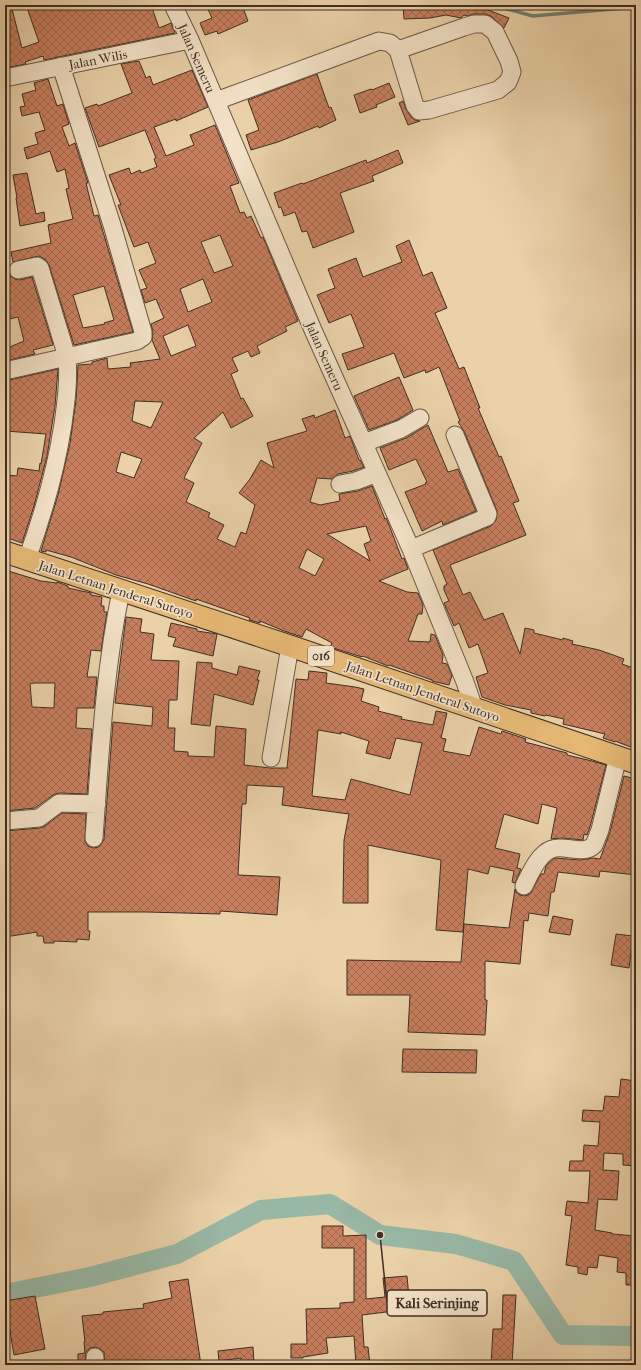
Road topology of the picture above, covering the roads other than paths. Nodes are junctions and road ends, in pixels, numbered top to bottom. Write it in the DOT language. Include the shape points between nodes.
graph roads {
  1 [pos="173,5"];
  2 [pos="190,40"];
  3 [pos="398,50"];
  4 [pos="61,66"];
  5 [pos="5,78"];
  6 [pos="216,101"];
  7 [pos="18,270"];
  8 [pos="67,357"];
  9 [pos="5,371"];
  10 [pos="420,418"];
  11 [pos="455,435"];
  12 [pos="364,443"];
  13 [pos="377,473"];
  14 [pos="340,484"];
  15 [pos="411,549"];
  16 [pos="5,552"];
  17 [pos="27,559"];
  18 [pos="121,591"];
  19 [pos="290,646"];
  20 [pos="474,708"];
  21 [pos="271,758"];
  22 [pos="627,760"];
  23 [pos="97,804"];
  24 [pos="5,821"];
  25 [pos="94,838"];
  26 [pos="524,886"];
  1 -- 2 [label="street, Jalan Semeru"];
  2 -- 4 [label="street, Jalan Wilis"];
  2 -- 6 [label="street, Jalan Semeru"];
  3 -- 3 [label="street" via="415,106 419,111 498,90 508,82 512,72 495,32 485,24 474,24"];
  3 -- 6 [label="street" via="390,43 379,41"];
  4 -- 5 [label="street, Jalan Wilis"];
  4 -- 8 [label="street" via="112,225 143,335 137,341"];
  6 -- 12 [label="street, Jalan Semeru"];
  7 -- 8 [label="street" via="37,266 40,268"];
  8 -- 9 [label="street"];
  8 -- 17 [label="street" via="67,393 60,446 44,510"];
  10 -- 12 [label="street" via="401,429"];
  11 -- 15 [label="street" via="488,514 487,517"];
  12 -- 13 [label="street, Jalan Semeru"];
  13 -- 14 [label="street"];
  13 -- 15 [label="street, Jalan Semeru"];
  15 -- 20 [label="street, Jalan Semeru"];
  16 -- 17 [label="main road, Jalan Letnan Jenderal Sutoyo / 016"];
  17 -- 18 [label="main road, Jalan Letnan Jenderal Sutoyo / 016"];
  18 -- 19 [label="main road, Jalan Letnan Jenderal Sutoyo / 016"];
  18 -- 23 [label="street" via="113,626 104,705"];
  19 -- 20 [label="main road, Jalan Letnan Jenderal Sutoyo / 016"];
  19 -- 21 [label="street"];
  20 -- 22 [label="main road, Jalan Letnan Jenderal Sutoyo / 016"];
  22 -- 26 [label="street" via="594,845 586,849 556,848 547,851"];
  23 -- 24 [label="street" via="59,804 39,818"];
  23 -- 25 [label="street"];
}
